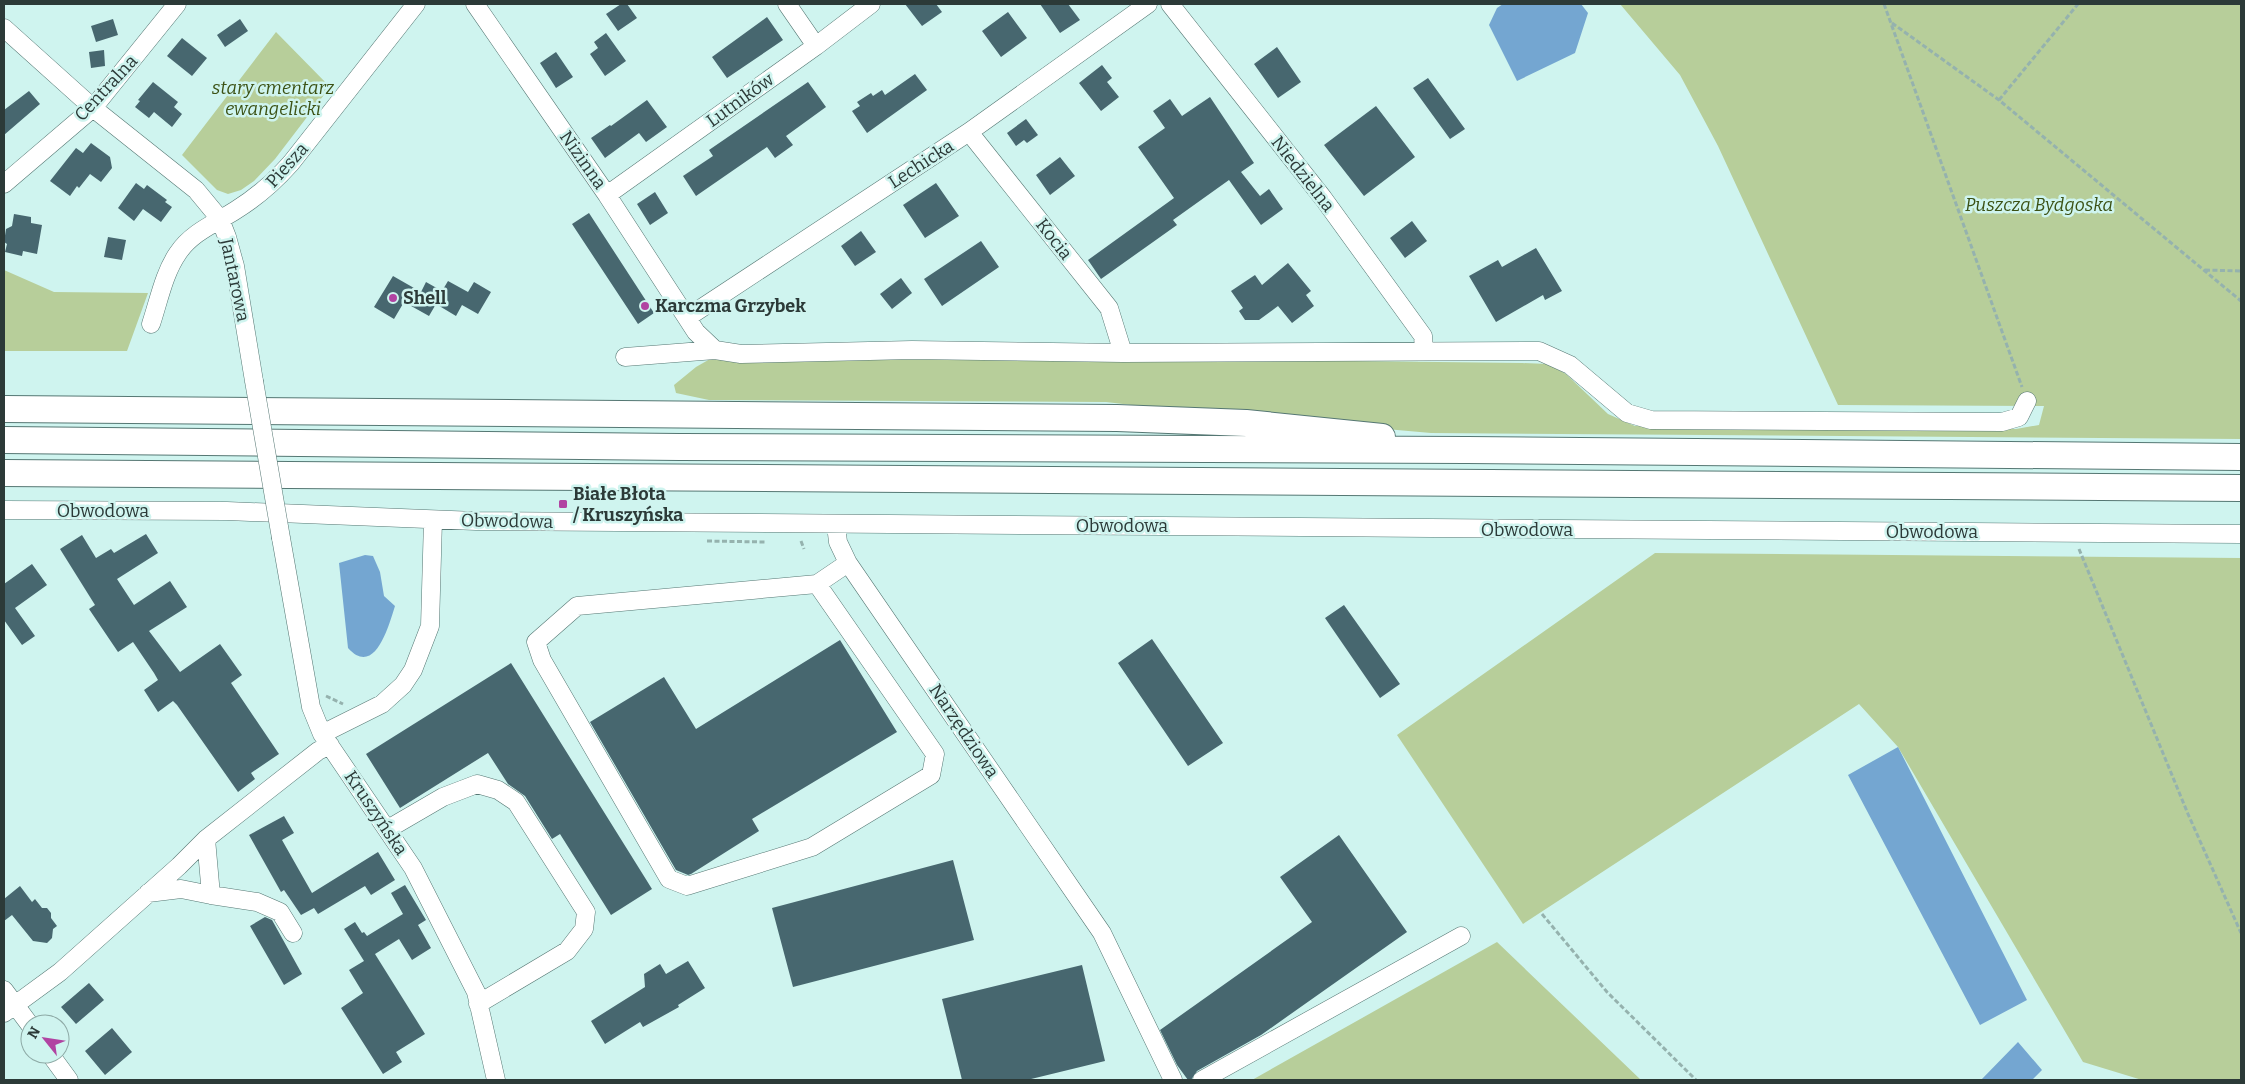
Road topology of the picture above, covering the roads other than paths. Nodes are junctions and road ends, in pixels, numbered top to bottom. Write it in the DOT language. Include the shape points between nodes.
graph roads {
  1 [pos="177,4"];
  2 [pos="416,4"];
  3 [pos="474,4"];
  4 [pos="787,4"];
  5 [pos="871,4"];
  6 [pos="1148,4"];
  7 [pos="1170,4"];
  8 [pos="4,28"];
  9 [pos="816,46"];
  10 [pos="93,108"];
  11 [pos="970,132"];
  12 [pos="4,184"];
  13 [pos="607,195"];
  14 [pos="220,219"];
  15 [pos="688,317"];
  16 [pos="151,324"];
  17 [pos="715,350"];
  18 [pos="1424,350"];
  19 [pos="1123,353"];
  20 [pos="625,357"];
  21 [pos="2027,401"];
  22 [pos="4,409"];
  23 [pos="4,440"];
  24 [pos="1467,450"];
  25 [pos="2241,457"];
  26 [pos="4,473"];
  27 [pos="2241,488"];
  28 [pos="4,510"];
  29 [pos="433,520"];
  30 [pos="836,525"];
  31 [pos="2241,534"];
  32 [pos="281,538"];
  33 [pos="848,563"];
  34 [pos="817,584"];
  35 [pos="326,739"];
  36 [pos="388,829"];
  37 [pos="206,839"];
  38 [pos="148,893"];
  39 [pos="211,894"];
  40 [pos="293,933"];
  41 [pos="1461,936"];
  42 [pos="4,990"];
  43 [pos="478,1004"];
  44 [pos="10,1009"];
  45 [pos="20,1017"];
  46 [pos="57,1064"];
  47 [pos="69,1080"];
  48 [pos="496,1080"];
  49 [pos="1173,1080"];
  50 [pos="1202,1080"];
  1 -- 10 [label="street, Centralna"];
  2 -- 14 [label="street, Piesza" via="291,163 260,194"];
  3 -- 13 [label="street, Nizinna"];
  4 -- 9 [label="street"];
  5 -- 9 [label="street, Lutników"];
  6 -- 11 [label="street, Lechicka"];
  7 -- 18 [label="street, Niedzielna" via="1328,206 1423,336"];
  8 -- 10 [label="street, Jantarowa"];
  9 -- 13 [label="street, Lutników"];
  10 -- 12 [label="street, Centralna"];
  10 -- 14 [label="street, Jantarowa" via="196,190"];
  11 -- 15 [label="street, Lechicka"];
  11 -- 19 [label="street, Kocia" via="1109,308"];
  13 -- 15 [label="street, Nizinna"];
  14 -- 16 [label="street, Piesza" via="191,237 179,251 169,267"];
  14 -- 32 [label="street, Jantarowa, bridge" via="235,266"];
  15 -- 17 [label="street, Nizinna" via="696,332"];
  17 -- 19 [label="street" via="741,354 912,350"];
  17 -- 20 [label="street"];
  18 -- 19 [label="street"];
  18 -- 21 [label="street" via="1539,351 1570,365 1627,413 1651,420 2002,422 2018,417"];
  22 -- 24 [label="highway" via="1117,418 1246,423 1360,433"];
  23 -- 24 [label="highway"];
  24 -- 25 [label="highway"];
  26 -- 27 [label="highway"];
  28 -- 29 [label="street, Obwodowa" via="226,512"];
  29 -- 30 [label="street, Obwodowa"];
  29 -- 35 [label="street" via="430,626 413,670 403,685 382,704"];
  30 -- 31 [label="street, Obwodowa"];
  30 -- 33 [label="street, Narzędziowa" via="838,542"];
  32 -- 35 [label="street, Kruszyńska" via="311,707"];
  33 -- 34 [label="street"];
  33 -- 49 [label="street, Narzędziowa" via="1102,933"];
  34 -- 34 [label="street" via="578,606 536,642 542,660 669,879 687,886 812,847 931,775 935,754"];
  35 -- 36 [label="street, Kruszyńska"];
  35 -- 37 [label="street" via="318,751"];
  36 -- 43 [label="street, Kruszyńska" via="413,868 476,992"];
  36 -- 43 [label="street" via="443,797 477,784 498,790 516,802 586,912 584,929 567,951"];
  37 -- 38 [label="street"];
  37 -- 39 [label="street"];
  38 -- 39 [label="street" via="181,889"];
  38 -- 44 [label="street" via="60,972"];
  39 -- 40 [label="street" via="257,902 280,912"];
  41 -- 50 [label="street"];
  42 -- 44 [label="street"];
  43 -- 48 [label="street, Kruszyńska"];
  44 -- 45 [label="street"];
  46 -- 47 [label="street"];
}
